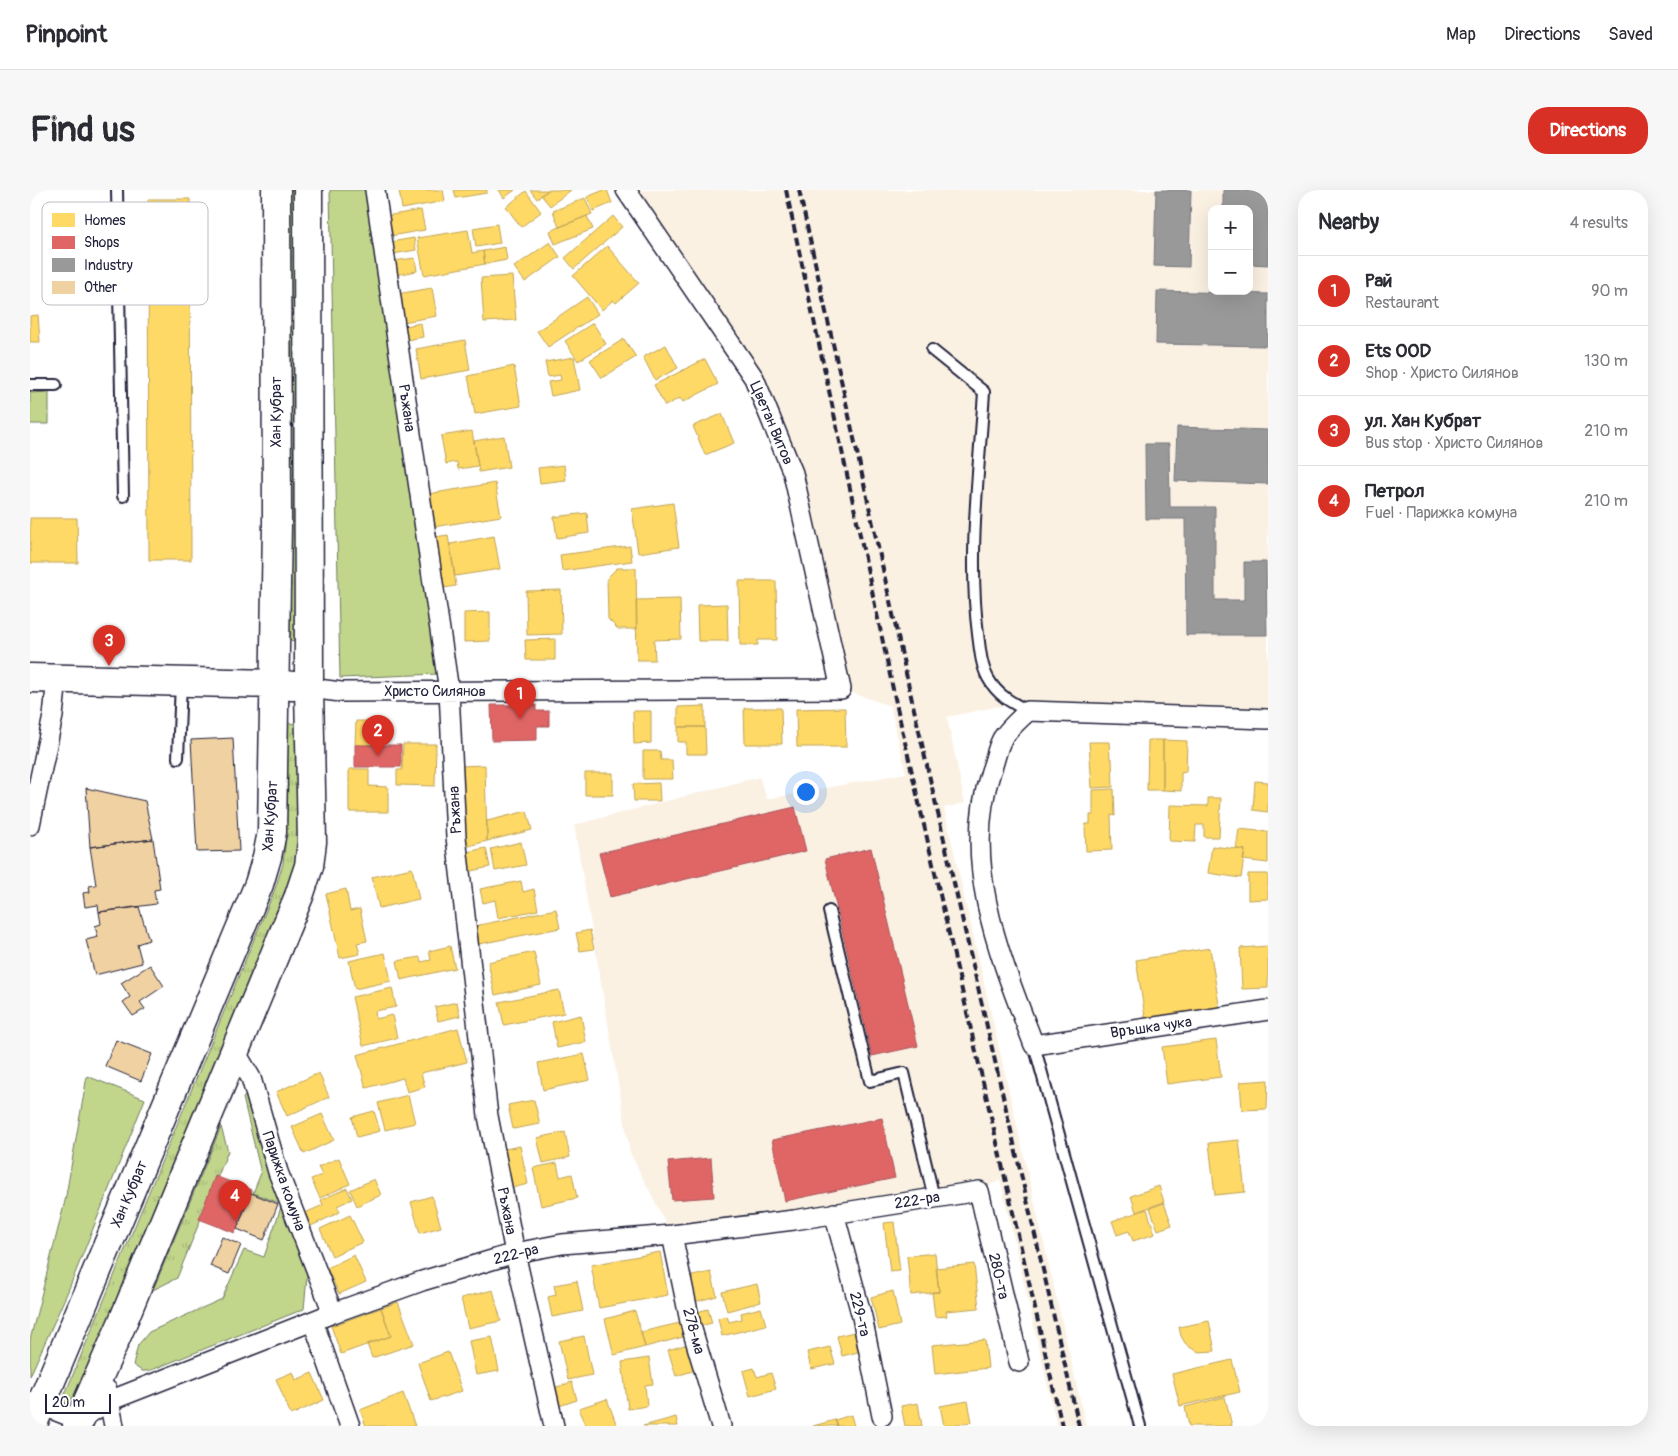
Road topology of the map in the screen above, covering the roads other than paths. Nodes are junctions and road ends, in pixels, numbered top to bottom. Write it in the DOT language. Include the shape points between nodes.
graph roads {
  1 [pos="276,190"];
  2 [pos="308,190"];
  3 [pos="375,190"];
  4 [pos="626,190"];
  5 [pos="119,305"];
  6 [pos="932,350"];
  7 [pos="56,385"];
  8 [pos="30,386"];
  9 [pos="123,496"];
  10 [pos="30,678"];
  11 [pos="57,678"];
  12 [pos="182,682"];
  13 [pos="274,684"];
  14 [pos="309,688"];
  15 [pos="841,689"];
  16 [pos="449,691"];
  17 [pos="1028,711"];
  18 [pos="1268,719"];
  19 [pos="178,758"];
  20 [pos="30,825"];
  21 [pos="829,911"];
  22 [pos="1268,1010"];
  23 [pos="1034,1045"];
  24 [pos="235,1051"];
  25 [pos="979,1191"];
  26 [pos="934,1198"];
  27 [pos="834,1213"];
  28 [pos="672,1235"];
  29 [pos="515,1253"];
  30 [pos="333,1313"];
  31 [pos="313,1321"];
  32 [pos="1019,1362"];
  33 [pos="102,1370"];
  34 [pos="109,1401"];
  35 [pos="37,1416"];
  36 [pos="882,1416"];
  37 [pos="78,1423"];
  38 [pos="114,1426"];
  39 [pos="350,1426"];
  40 [pos="554,1426"];
  41 [pos="722,1426"];
  42 [pos="1140,1426"];
  1 -- 13 [label="street, Хан Кубрат"];
  2 -- 14 [label="street"];
  3 -- 16 [label="street, Ръжана"];
  4 -- 15 [label="street, Цветан Витов" via="754,378 793,473"];
  5 -- 9 [label="lane"];
  6 -- 17 [label="lane" via="984,392 974,608 981,658 988,678 1000,694"];
  7 -- 8 [label="lane"];
  10 -- 11 [label="street, Христо Силянов"];
  11 -- 12 [label="street, Христо Силянов"];
  11 -- 20 [label="street" via="53,716"];
  12 -- 13 [label="street, Христо Силянов"];
  12 -- 19 [label="lane"];
  13 -- 14 [label="street, Христо Силянов"];
  13 -- 35 [label="street, Хан Кубрат" via="272,832 268,858"];
  14 -- 16 [label="street, Христо Силянов" via="341,692"];
  14 -- 24 [label="street" via="312,842 309,866"];
  15 -- 16 [label="street, Христо Силянов"];
  16 -- 29 [label="street, Ръжана" via="456,837 488,1116"];
  17 -- 18 [label="street"];
  17 -- 23 [label="street" via="1002,740 988,782 980,822 981,868 990,914 1004,968"];
  21 -- 26 [label="lane" via="870,1081 904,1073"];
  22 -- 23 [label="street, Връшка чука"];
  23 -- 42 [label="lane"];
  24 -- 30 [label="street, Парижка комуна" via="251,1078 278,1172"];
  24 -- 33 [label="street"];
  25 -- 26 [label="street, 222-ра"];
  25 -- 32 [label="street, 280-та"];
  26 -- 27 [label="street, 222-ра"];
  27 -- 28 [label="street, 222-ра"];
  27 -- 36 [label="street, 229-та" via="862,1317"];
  28 -- 29 [label="street, 222-ра" via="562,1244"];
  28 -- 41 [label="street, 278-ма" via="691,1326"];
  29 -- 30 [label="street, 222-ра" via="422,1281"];
  29 -- 40 [label="street, Ръжана"];
  30 -- 31 [label="street, 222-ра"];
  31 -- 34 [label="street, 222-ра"];
  31 -- 39 [label="street"];
  33 -- 34 [label="street"];
  33 -- 37 [label="street"];
  34 -- 37 [label="street, 222-ра"];
  34 -- 38 [label="street"];
  35 -- 37 [label="street"];
}
